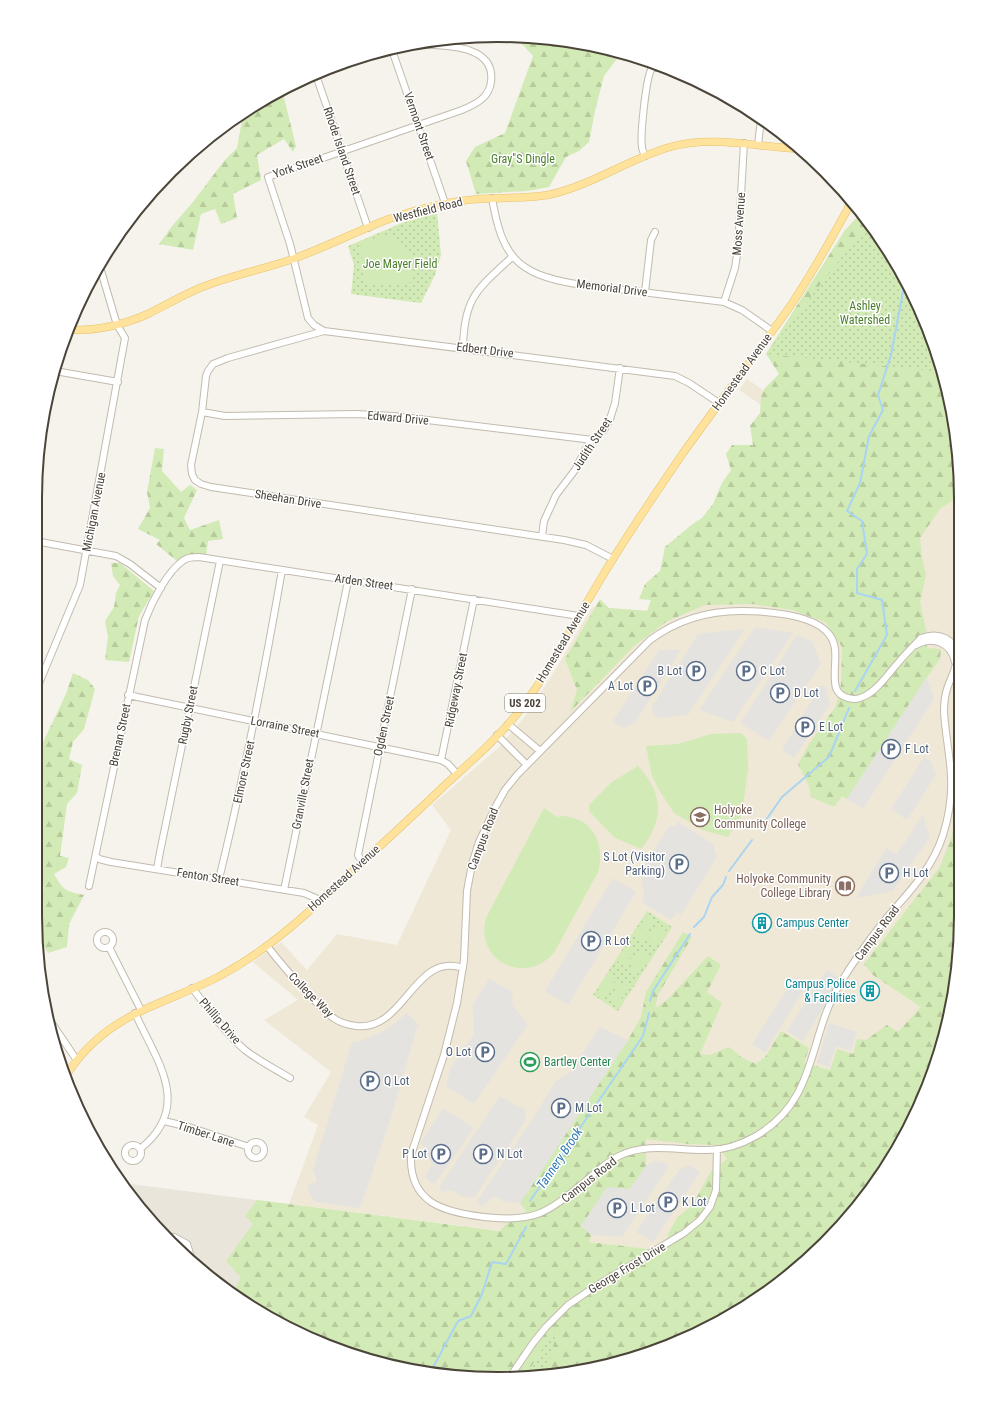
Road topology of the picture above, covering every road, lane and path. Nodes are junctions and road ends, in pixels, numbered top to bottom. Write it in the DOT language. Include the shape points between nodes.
graph roads {
  1 [pos="437,46"];
  2 [pos="394,55"];
  3 [pos="653,69"];
  4 [pos="317,79"];
  5 [pos="419,124"];
  6 [pos="760,125"];
  7 [pos="744,143"];
  8 [pos="758,145"];
  9 [pos="791,148"];
  10 [pos="341,151"];
  11 [pos="644,156"];
  12 [pos="492,198"];
  13 [pos="445,203"];
  14 [pos="849,206"];
  15 [pos="368,228"];
  16 [pos="655,232"];
  17 [pos="513,256"];
  18 [pos="293,259"];
  19 [pos="102,273"];
  20 [pos="645,292"];
  21 [pos="724,302"];
  22 [pos="117,325"];
  23 [pos="74,330"];
  24 [pos="324,331"];
  25 [pos="772,331"];
  26 [pos="463,348"];
  27 [pos="620,368"];
  28 [pos="60,372"];
  29 [pos="118,382"];
  30 [pos="719,403"];
  31 [pos="202,412"];
  32 [pos="593,440"];
  33 [pos="542,536"];
  34 [pos="42,542"];
  35 [pos="86,550"];
  36 [pos="613,560"];
  37 [pos="220,561"];
  38 [pos="282,570"];
  39 [pos="348,580"];
  40 [pos="161,588"];
  41 [pos="412,590"];
  42 [pos="474,599"];
  43 [pos="579,616"];
  44 [pos="954,645"];
  45 [pos="954,673"];
  46 [pos="42,676"];
  47 [pos="128,695"];
  48 [pos="190,708"];
  49 [pos="255,722"];
  50 [pos="508,724"];
  51 [pos="316,734"];
  52 [pos="497,735"];
  53 [pos="379,746"];
  54 [pos="540,751"];
  55 [pos="442,760"];
  56 [pos="527,765"];
  57 [pos="457,774"];
  58 [pos="96,856"];
  59 [pos="362,862"];
  60 [pos="157,870"];
  61 [pos="219,879"];
  62 [pos="88,886"];
  63 [pos="284,890"];
  64 [pos="320,900"];
  65 [pos="267,946"];
  66 [pos="109,947"];
  67 [pos="463,968"];
  68 [pos="192,988"];
  69 [pos="138,1012"];
  70 [pos="57,1031"];
  71 [pos="76,1059"];
  72 [pos="69,1071"];
  73 [pos="290,1078"];
  74 [pos="164,1121"];
  75 [pos="249,1147"];
  76 [pos="140,1149"];
  77 [pos="717,1149"];
  78 [pos="176,1238"];
  79 [pos="189,1251"];
  80 [pos="514,1371"];
  1 -- 5 [label="street, York Street" via="475,52 489,66 490,87 482,100 462,110"];
  2 -- 5 [label="street, Vermont Street"];
  3 -- 11 [label="street" via="646,93 642,141"];
  4 -- 10 [label="street, Rhode Island Street"];
  5 -- 10 [label="street, York Street"];
  5 -- 13 [label="street, Vermont Street"];
  6 -- 8 [label="street"];
  7 -- 8 [label="main road, Westfield Road"];
  7 -- 11 [label="main road, Westfield Road" via="694,142 668,147"];
  7 -- 21 [label="street, Moss Avenue" via="738,252"];
  8 -- 9 [label="main road, Westfield Road"];
  10 -- 15 [label="street, Rhode Island Street"];
  10 -- 18 [label="street, York Street" via="268,177"];
  11 -- 12 [label="main road, Westfield Road" via="593,180 555,193"];
  12 -- 13 [label="main road, Westfield Road"];
  12 -- 17 [label="street, Memorial Drive" via="500,233 506,248"];
  13 -- 15 [label="main road, Westfield Road" via="403,214"];
  14 -- 25 [label="main road, Homestead Avenue / US 202" via="809,276"];
  15 -- 18 [label="main road, Westfield Road"];
  16 -- 20 [label="street" via="651,240"];
  17 -- 20 [label="street, Memorial Drive" via="532,272 549,278 576,284"];
  17 -- 26 [label="street" via="485,281 472,300 465,322"];
  18 -- 22 [label="main road, Westfield Road" via="206,285 150,313"];
  18 -- 24 [label="street" via="308,318"];
  19 -- 22 [label="street, Michigan Avenue"];
  20 -- 21 [label="street, Memorial Drive"];
  21 -- 25 [label="street, Memorial Drive" via="742,310"];
  22 -- 23 [label="main road, Westfield Road"];
  22 -- 29 [label="street, Michigan Avenue" via="125,338"];
  24 -- 26 [label="street, Edbert Drive"];
  24 -- 31 [label="street, Sheehan Drive" via="232,356 213,364 206,376"];
  25 -- 30 [label="main road, Homestead Avenue / US 202"];
  26 -- 27 [label="street, Edbert Drive"];
  27 -- 30 [label="street, Edbert Drive" via="675,376"];
  27 -- 32 [label="street, Judith Street" via="611,417 604,430"];
  28 -- 29 [label="street"];
  29 -- 35 [label="street, Michigan Avenue"];
  30 -- 36 [label="main road, Homestead Avenue / US 202"];
  31 -- 32 [label="street, Edward Drive" via="226,416 394,416"];
  31 -- 33 [label="street, Sheehan Drive" via="191,465 193,478 201,484"];
  32 -- 33 [label="street, Judith Street" via="556,495 544,521"];
  33 -- 36 [label="street, Sheehan Drive" via="581,544"];
  34 -- 35 [label="street"];
  35 -- 40 [label="street" via="119,557"];
  35 -- 46 [label="street, Michigan Avenue" via="80,586"];
  36 -- 43 [label="main road, Homestead Avenue / US 202"];
  37 -- 38 [label="street, Arden Street"];
  37 -- 40 [label="street, Arden Street" via="199,557 188,558 176,568"];
  37 -- 48 [label="street, Rugby Street"];
  38 -- 39 [label="street, Arden Street"];
  38 -- 49 [label="street, Elmore Street"];
  39 -- 41 [label="street, Arden Street"];
  39 -- 51 [label="street, Granville Street"];
  40 -- 47 [label="street, Brenan Street" via="145,620"];
  41 -- 42 [label="street, Arden Street"];
  41 -- 53 [label="street, Ogden Street"];
  42 -- 43 [label="street, Arden Street"];
  42 -- 55 [label="street, Ridgeway Street"];
  43 -- 50 [label="main road, Homestead Avenue / US 202" via="536,686"];
  44 -- 54 [label="street, Campus Road" via="928,641 913,647 872,690 863,697 852,699 841,695 836,689 834,644 826,631 814,624 794,616 749,611 718,612 692,618 675,624 650,640"];
  45 -- 77 [label="street, Campus Road" via="945,702 951,778 950,801 942,837 934,858 917,883 877,930 841,983 826,1012 807,1073 791,1104 756,1136"];
  47 -- 48 [label="street, Lorraine Street"];
  47 -- 58 [label="street, Brenan Street"];
  48 -- 49 [label="street, Lorraine Street"];
  48 -- 60 [label="street, Rugby Street"];
  49 -- 51 [label="street, Lorraine Street"];
  49 -- 61 [label="street, Elmore Street"];
  50 -- 52 [label="main road, Homestead Avenue / US 202"];
  50 -- 54 [label="street"];
  51 -- 53 [label="street, Lorraine Street"];
  51 -- 63 [label="street, Granville Street"];
  52 -- 56 [label="street"];
  52 -- 57 [label="main road, Homestead Avenue / US 202"];
  53 -- 55 [label="street, Lorraine Street"];
  53 -- 59 [label="street, Ogden Street" via="358,854"];
  54 -- 56 [label="street, Campus Road"];
  55 -- 57 [label="street"];
  56 -- 67 [label="street, Campus Road" via="510,782 500,798 474,858 467,891"];
  57 -- 59 [label="main road, Homestead Avenue / US 202"];
  58 -- 60 [label="street, Fenton Street" via="105,861"];
  58 -- 62 [label="street, Brenan Street"];
  59 -- 64 [label="main road, Homestead Avenue / US 202"];
  60 -- 61 [label="street, Fenton Street"];
  61 -- 63 [label="street, Fenton Street"];
  63 -- 64 [label="street, Fenton Street" via="304,893"];
  64 -- 65 [label="main road, Homestead Avenue / US 202"];
  65 -- 67 [label="street, College Way" via="328,1014 341,1022 358,1026 370,1026 383,1020 435,969 449,964"];
  65 -- 68 [label="main road, Homestead Avenue / US 202" via="230,970"];
  66 -- 69 [label="street"];
  67 -- 77 [label="street, Campus Road" via="449,1039 411,1154 414,1181 429,1201 445,1209 466,1214 502,1218 528,1217 550,1209 608,1163 628,1152 649,1148"];
  68 -- 69 [label="main road, Homestead Avenue / US 202"];
  68 -- 73 [label="street, Phillip Drive" via="241,1046"];
  69 -- 71 [label="main road, Homestead Avenue / US 202" via="110,1028"];
  69 -- 74 [label="street" via="164,1075 167,1099"];
  70 -- 71 [label="street"];
  71 -- 72 [label="main road, Homestead Avenue / US 202"];
  74 -- 75 [label="street, Timber Lane"];
  74 -- 76 [label="street" via="154,1136"];
  77 -- 80 [label="street, George Frost Drive" via="716,1190 710,1207 700,1220 684,1233 568,1305 537,1338"];
  78 -- 79 [label="street" via="187,1244"];
}
